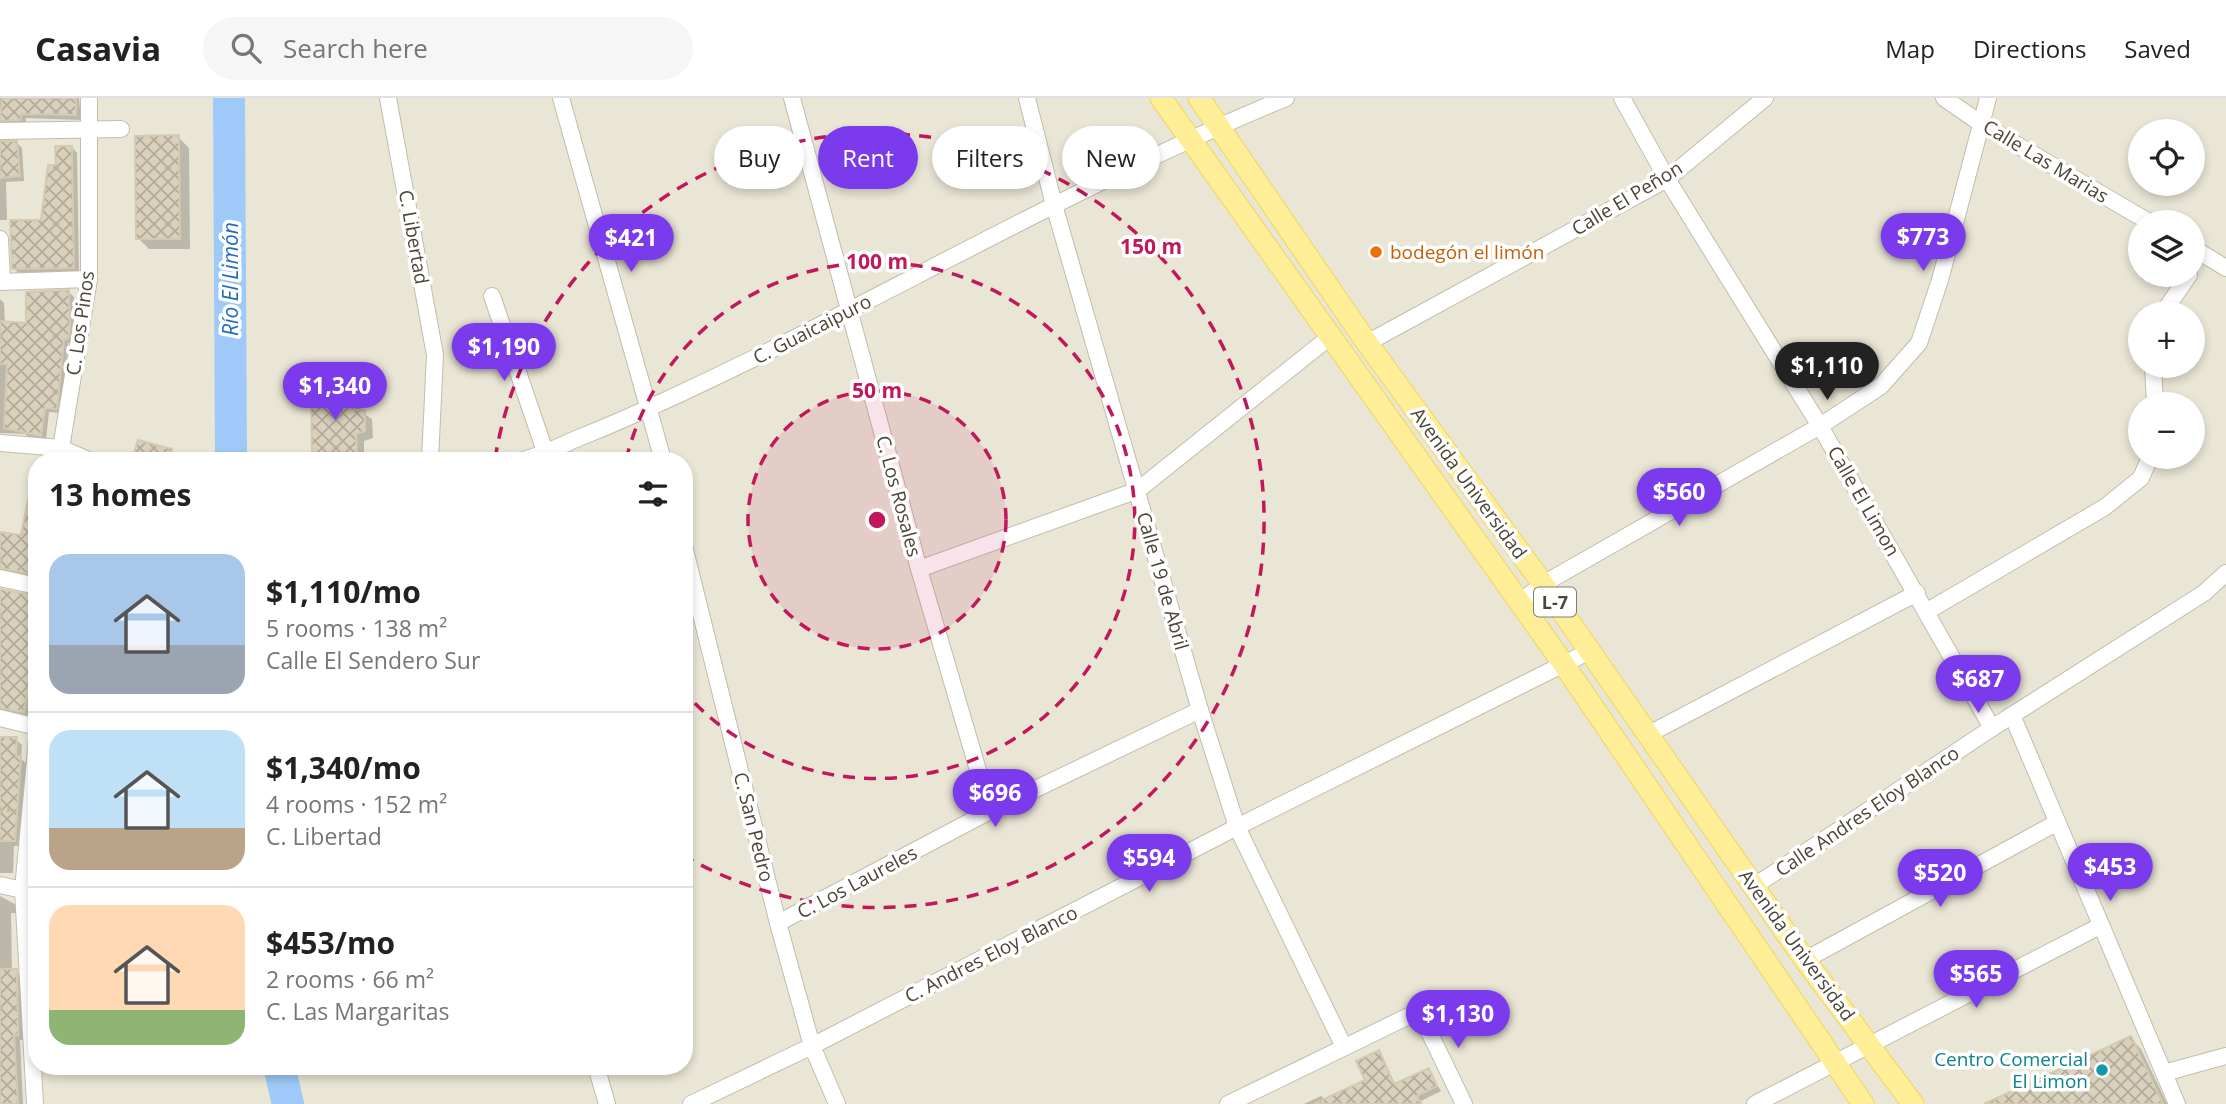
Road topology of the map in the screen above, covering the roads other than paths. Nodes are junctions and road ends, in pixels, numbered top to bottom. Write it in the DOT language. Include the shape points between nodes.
graph roads {
  1 [pos="89,98"];
  2 [pos="388,98"];
  3 [pos="561,98"];
  4 [pos="792,98"];
  5 [pos="1027,98"];
  6 [pos="1161,98"];
  7 [pos="1199,98"];
  8 [pos="1286,98"];
  9 [pos="1622,98"];
  10 [pos="1765,98"];
  11 [pos="1944,98"];
  12 [pos="1988,98"];
  13 [pos="1983,125"];
  14 [pos="1219,126"];
  15 [pos="89,129"];
  16 [pos="121,129"];
  17 [pos="0,131"];
  18 [pos="1190,138"];
  19 [pos="1667,179"];
  20 [pos="1054,205"];
  21 [pos="2128,210"];
  22 [pos="0,239"];
  23 [pos="2205,255"];
  24 [pos="2226,268"];
  25 [pos="89,279"];
  26 [pos="1,282"];
  27 [pos="492,296"];
  28 [pos="849,311"];
  29 [pos="1331,336"];
  30 [pos="1367,343"];
  31 [pos="650,410"];
  32 [pos="1820,426"];
  33 [pos="0,443"];
  34 [pos="53,452"];
  35 [pos="65,452"];
  36 [pos="430,452"];
  37 [pos="546,452"];
  38 [pos="554,452"];
  39 [pos="661,452"];
  40 [pos="2145,469"];
  41 [pos="1138,490"];
  42 [pos="919,569"];
  43 [pos="2226,573"];
  44 [pos="0,578"];
  45 [pos="28,584"];
  46 [pos="1544,584"];
  47 [pos="693,591"];
  48 [pos="1917,593"];
  49 [pos="1520,602"];
  50 [pos="1926,612"];
  51 [pos="1590,651"];
  52 [pos="1565,666"];
  53 [pos="1200,710"];
  54 [pos="2012,715"];
  55 [pos="0,718"];
  56 [pos="28,725"];
  57 [pos="1992,728"];
  58 [pos="1647,735"];
  59 [pos="990,811"];
  60 [pos="2056,823"];
  61 [pos="1237,827"];
  62 [pos="28,836"];
  63 [pos="0,885"];
  64 [pos="1753,887"];
  65 [pos="23,890"];
  66 [pos="778,923"];
  67 [pos="2100,926"];
  68 [pos="1805,960"];
  69 [pos="28,979"];
  70 [pos="1870,1043"];
  71 [pos="812,1046"];
  72 [pos="1344,1047"];
  73 [pos="2226,1056"];
  74 [pos="1836,1064"];
  75 [pos="2164,1073"];
  76 [pos="33,1075"];
  77 [pos="599,1075"];
  78 [pos="35,1104"];
  79 [pos="607,1104"];
  80 [pos="691,1104"];
  81 [pos="837,1104"];
  82 [pos="1228,1104"];
  83 [pos="1464,1104"];
  84 [pos="1755,1104"];
  85 [pos="1863,1104"];
  86 [pos="1913,1104"];
  87 [pos="2177,1104"];
  1 -- 15 [label="street, C. Los Pinos"];
  2 -- 36 [label="street, C. Libertad" via="435,355"];
  3 -- 31 [label="street"];
  4 -- 28 [label="street, C. Los Rosales"];
  5 -- 20 [label="street, Calle 19 de Abril"];
  6 -- 18 [label="main road, Avenida Universidad / L-7"];
  7 -- 14 [label="main road, Avenida Universidad / L-7"];
  8 -- 14 [label="street, C. Guaicaipuro"];
  9 -- 19 [label="street, Calle El Limon"];
  10 -- 19 [label="street, Calle El Peñon"];
  11 -- 13 [label="street, Calle Las Marias"];
  12 -- 13 [label="street"];
  13 -- 21 [label="street, Calle Las Marias"];
  13 -- 32 [label="street" via="1919,343 1881,386"];
  14 -- 18 [label="street, C. Guaicaipuro"];
  14 -- 30 [label="main road, Avenida Universidad / L-7"];
  15 -- 16 [label="street"];
  15 -- 17 [label="street"];
  15 -- 25 [label="street, C. Los Pinos"];
  18 -- 20 [label="street, C. Guaicaipuro"];
  18 -- 29 [label="main road, Avenida Universidad / L-7"];
  19 -- 30 [label="street, Calle El Peñon"];
  19 -- 32 [label="street, Calle El Limon"];
  20 -- 28 [label="street, C. Guaicaipuro"];
  20 -- 41 [label="street, Calle 19 de Abril"];
  22 -- 26 [label="street"];
  23 -- 24 [label="street"];
  25 -- 26 [label="street"];
  25 -- 35 [label="street, C. Los Pinos"];
  27 -- 37 [label="street"];
  28 -- 31 [label="street, C. Guaicaipuro"];
  28 -- 42 [label="street, C. Los Rosales"];
  29 -- 41 [label="street"];
  29 -- 49 [label="main road, Avenida Universidad / L-7"];
  30 -- 46 [label="main road, Avenida Universidad / L-7"];
  31 -- 38 [label="street, C. Guaicaipuro" via="563,444"];
  31 -- 39 [label="street"];
  32 -- 46 [label="street"];
  32 -- 48 [label="street, Calle El Limon"];
  33 -- 34 [label="street"];
  40 -- 50 [label="street" via="2141,478 2105,507"];
  41 -- 42 [label="street"];
  41 -- 53 [label="street, Calle 19 de Abril"];
  42 -- 59 [label="street, C. Los Rosales"];
  43 -- 54 [label="street, Calle Andres Eloy Blanco" via="2204,593"];
  44 -- 45 [label="street"];
  46 -- 49 [label="street"];
  46 -- 51 [label="main road, Avenida Universidad / L-7"];
  47 -- 66 [label="street, C. San Pedro"];
  48 -- 50 [label="street, Calle El Limon"];
  48 -- 58 [label="street"];
  49 -- 52 [label="main road, Avenida Universidad / L-7"];
  50 -- 57 [label="street, Calle El Limon"];
  51 -- 52 [label="street, C. Andres Eloy Blanco"];
  51 -- 58 [label="main road, Avenida Universidad / L-7"];
  52 -- 61 [label="street, C. Andres Eloy Blanco"];
  52 -- 74 [label="main road, Avenida Universidad / L-7"];
  53 -- 59 [label="street, C. Los Laureles"];
  53 -- 61 [label="street, Calle 19 de Abril"];
  54 -- 57 [label="street, Calle Andres Eloy Blanco"];
  54 -- 60 [label="street"];
  55 -- 56 [label="street"];
  57 -- 64 [label="street, Calle Andres Eloy Blanco"];
  58 -- 64 [label="main road, Avenida Universidad / L-7"];
  59 -- 66 [label="street, C. Los Laureles"];
  60 -- 67 [label="street"];
  60 -- 68 [label="street"];
  61 -- 71 [label="street, C. Andres Eloy Blanco"];
  61 -- 72 [label="street, Calle 19 de Abril"];
  62 -- 65 [label="street"];
  63 -- 65 [label="street"];
  64 -- 68 [label="main road, Avenida Universidad / L-7"];
  65 -- 69 [label="street"];
  66 -- 71 [label="street, C. San Pedro"];
  67 -- 70 [label="street"];
  67 -- 75 [label="street"];
  68 -- 70 [label="main road, Avenida Universidad / L-7"];
  70 -- 74 [label="street"];
  70 -- 86 [label="main road, Avenida Universidad / L-7"];
  71 -- 80 [label="street, C. Andres Eloy Blanco"];
  71 -- 81 [label="street, C. San Pedro"];
  72 -- 82 [label="street"];
  72 -- 83 [label="street" via="1419,1011"];
  73 -- 75 [label="street"];
  74 -- 84 [label="street"];
  74 -- 85 [label="main road, Avenida Universidad / L-7"];
  75 -- 87 [label="street"];
  76 -- 78 [label="street"];
  77 -- 79 [label="street"];
}
